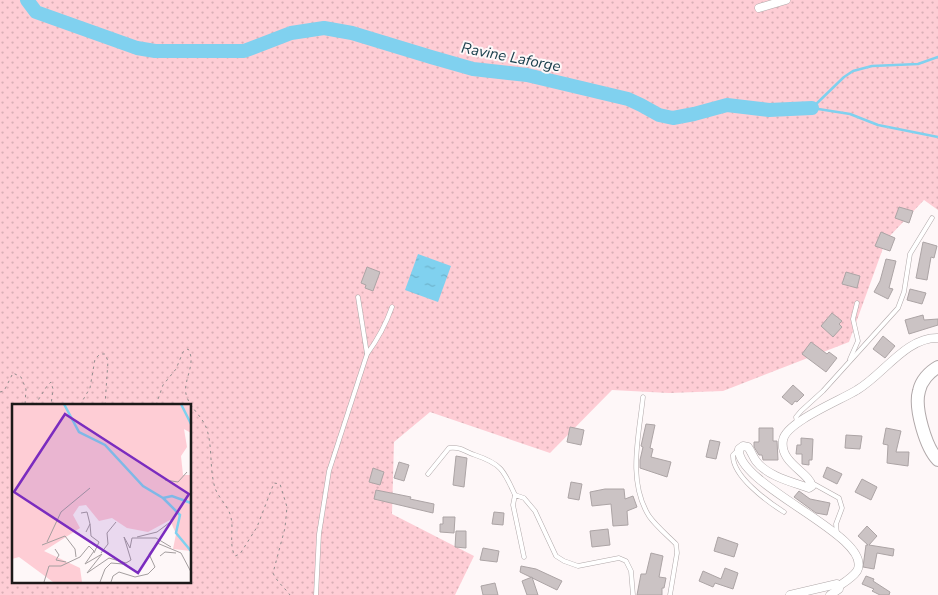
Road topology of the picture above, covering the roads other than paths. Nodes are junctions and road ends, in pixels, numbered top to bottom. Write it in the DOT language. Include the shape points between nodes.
graph roads {
  1 [pos="786,0"];
  2 [pos="759,8"];
  3 [pos="932,218"];
  4 [pos="358,297"];
  5 [pos="857,303"];
  6 [pos="392,307"];
  7 [pos="938,338"];
  8 [pos="367,354"];
  9 [pos="848,364"];
  10 [pos="938,367"];
  11 [pos="643,397"];
  12 [pos="797,422"];
  13 [pos="739,449"];
  14 [pos="938,460"];
  15 [pos="428,474"];
  16 [pos="811,482"];
  17 [pos="515,495"];
  18 [pos="784,512"];
  19 [pos="837,536"];
  20 [pos="524,557"];
  21 [pos="839,586"];
  22 [pos="316,595"];
  23 [pos="633,595"];
  24 [pos="670,595"];
  25 [pos="790,595"];
  26 [pos="830,595"];
  1 -- 2 [label="street"];
  3 -- 9 [label="lane" via="910,254 898,308"];
  4 -- 8 [label="lane"];
  5 -- 9 [label="lane" via="853,319 858,341"];
  6 -- 8 [label="lane" via="387,322"];
  7 -- 12 [label="street" via="925,338 911,345 867,384"];
  8 -- 22 [label="lane" via="330,472 320,534"];
  9 -- 12 [label="lane" via="801,411 796,417"];
  10 -- 14 [label="main road" via="924,379 918,392 926,442"];
  11 -- 24 [label="lane" via="637,486 650,518 676,544"];
  12 -- 16 [label="street" via="786,432 784,452 794,467"];
  13 -- 16 [label="street" via="748,447 756,461 791,483 809,488"];
  13 -- 18 [label="lane" via="732,462 748,484"];
  13 -- 19 [label="street" via="738,454 749,469"];
  15 -- 17 [label="lane" via="449,448 460,447 496,463"];
  16 -- 19 [label="lane" via="839,498 842,508 836,524"];
  17 -- 20 [label="lane" via="513,505"];
  17 -- 23 [label="lane" via="524,498 535,511 556,556 564,561 578,566 618,558 626,561 631,571"];
  19 -- 21 [label="street" via="855,552 858,562 857,570"];
  21 -- 25 [label="street"];
  21 -- 26 [label="street" via="839,590"];
}
